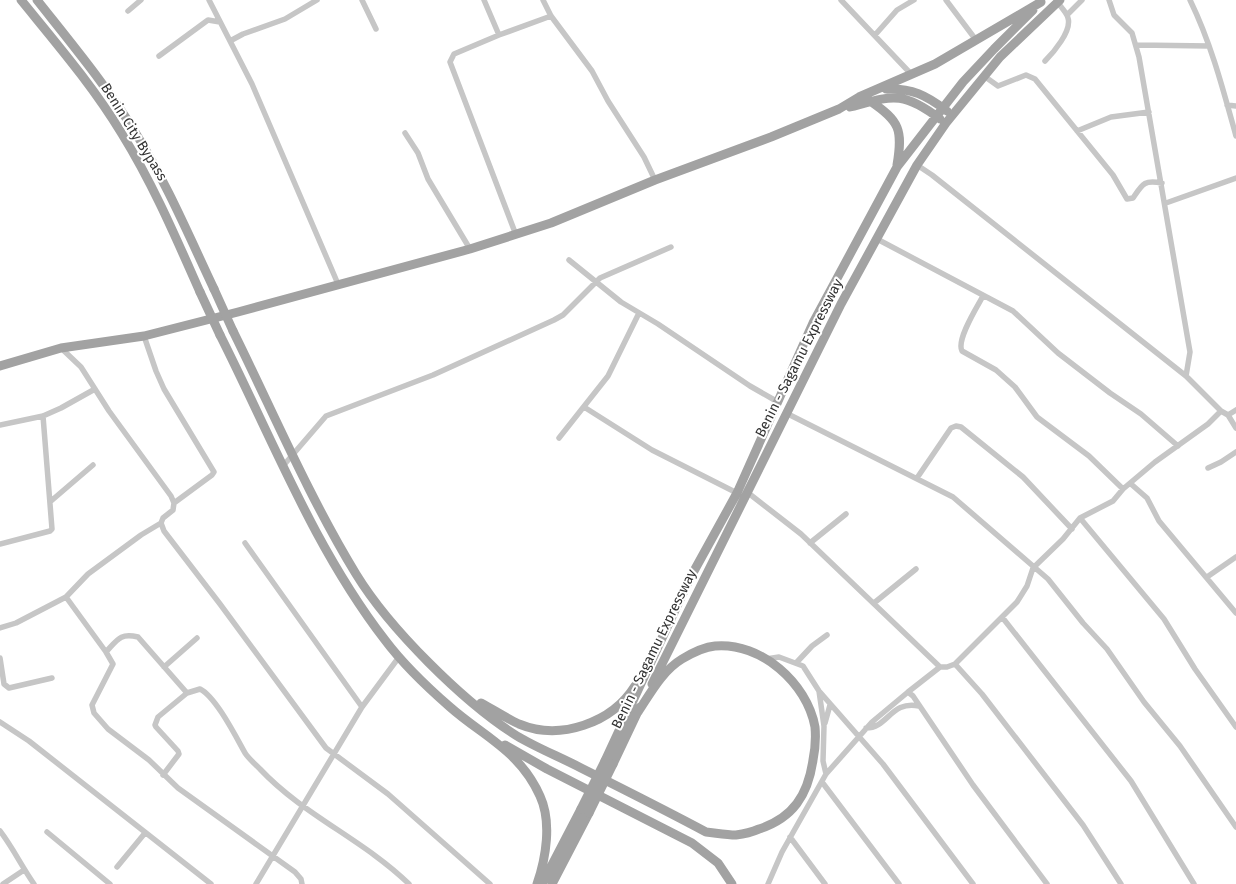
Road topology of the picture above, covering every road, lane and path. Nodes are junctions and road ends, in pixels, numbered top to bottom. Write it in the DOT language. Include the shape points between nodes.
graph roads {
  1 [pos="22,0"];
  2 [pos="37,0"];
  3 [pos="141,0"];
  4 [pos="209,0"];
  5 [pos="317,0"];
  6 [pos="362,0"];
  7 [pos="484,0"];
  8 [pos="543,0"];
  9 [pos="840,0"];
  10 [pos="912,0"];
  11 [pos="946,0"];
  12 [pos="1082,0"];
  13 [pos="1109,0"];
  14 [pos="1190,0"];
  15 [pos="1042,1"];
  16 [pos="1059,1"];
  17 [pos="128,11"];
  18 [pos="1067,15"];
  19 [pos="551,16"];
  20 [pos="220,22"];
  21 [pos="376,29"];
  22 [pos="499,35"];
  23 [pos="875,35"];
  24 [pos="976,40"];
  25 [pos="230,41"];
  26 [pos="1137,45"];
  27 [pos="1209,46"];
  28 [pos="159,56"];
  29 [pos="1045,62"];
  30 [pos="912,75"];
  31 [pos="984,76"];
  32 [pos="880,89"];
  33 [pos="870,101"];
  34 [pos="1227,104"];
  35 [pos="1236,106"];
  36 [pos="942,107"];
  37 [pos="839,109"];
  38 [pos="1149,112"];
  39 [pos="952,115"];
  40 [pos="936,116"];
  41 [pos="946,123"];
  42 [pos="1077,131"];
  43 [pos="405,133"];
  44 [pos="1236,136"];
  45 [pos="917,165"];
  46 [pos="896,167"];
  47 [pos="1236,178"];
  48 [pos="655,180"];
  49 [pos="1162,183"];
  50 [pos="1166,203"];
  51 [pos="516,235"];
  52 [pos="877,239"];
  53 [pos="671,247"];
  54 [pos="470,249"];
  55 [pos="569,260"];
  56 [pos="595,282"];
  57 [pos="338,284"];
  58 [pos="983,296"];
  59 [pos="639,313"];
  60 [pos="144,336"];
  61 [pos="61,348"];
  62 [pos="0,366"];
  63 [pos="1186,376"];
  64 [pos="94,389"];
  65 [pos="778,402"];
  66 [pos="584,407"];
  67 [pos="1236,410"];
  68 [pos="1221,411"];
  69 [pos="786,413"];
  70 [pos="1228,415"];
  71 [pos="43,416"];
  72 [pos="0,425"];
  73 [pos="1236,428"];
  74 [pos="559,438"];
  75 [pos="1178,446"];
  76 [pos="1236,452"];
  77 [pos="294,454"];
  78 [pos="93,465"];
  79 [pos="283,466"];
  80 [pos="1208,468"];
  81 [pos="916,478"];
  82 [pos="1131,484"];
  83 [pos="1123,489"];
  84 [pos="747,492"];
  85 [pos="737,494"];
  86 [pos="51,501"];
  87 [pos="174,502"];
  88 [pos="846,514"];
  89 [pos="1080,518"];
  90 [pos="161,523"];
  91 [pos="1072,529"];
  92 [pos="245,543"];
  93 [pos="810,543"];
  94 [pos="0,544"];
  95 [pos="1236,556"];
  96 [pos="1033,568"];
  97 [pos="916,569"];
  98 [pos="1207,577"];
  99 [pos="66,596"];
  100 [pos="874,603"];
  101 [pos="1236,613"];
  102 [pos="1002,618"];
  103 [pos="0,628"];
  104 [pos="827,635"];
  105 [pos="197,638"];
  106 [pos="657,649"];
  107 [pos="106,652"];
  108 [pos="399,656"];
  109 [pos="0,658"];
  110 [pos="766,659"];
  111 [pos="797,662"];
  112 [pos="955,664"];
  113 [pos="164,667"];
  114 [pos="940,667"];
  115 [pos="52,678"];
  116 [pos="459,690"];
  117 [pos="819,691"];
  118 [pos="908,692"];
  119 [pos="187,693"];
  120 [pos="830,704"];
  121 [pos="362,706"];
  122 [pos="919,706"];
  123 [pos="638,712"];
  124 [pos="0,722"];
  125 [pos="824,726"];
  126 [pos="1236,727"];
  127 [pos="866,728"];
  128 [pos="480,730"];
  129 [pos="859,736"];
  130 [pos="334,754"];
  131 [pos="609,762"];
  132 [pos="826,774"];
  133 [pos="163,775"];
  134 [pos="822,782"];
  135 [pos="303,807"];
  136 [pos="585,811"];
  137 [pos="1236,827"];
  138 [pos="0,831"];
  139 [pos="47,832"];
  140 [pos="145,833"];
  141 [pos="790,837"];
  142 [pos="272,857"];
  143 [pos="117,867"];
  144 [pos="24,870"];
  145 [pos="302,882"];
  146 [pos="553,883"];
  147 [pos="3,884"];
  148 [pos="34,884"];
  149 [pos="110,884"];
  150 [pos="211,884"];
  151 [pos="256,884"];
  152 [pos="308,884"];
  153 [pos="409,884"];
  154 [pos="490,884"];
  155 [pos="537,884"];
  156 [pos="542,884"];
  157 [pos="732,884"];
  158 [pos="768,884"];
  159 [pos="825,884"];
  160 [pos="899,884"];
  161 [pos="973,884"];
  162 [pos="1047,884"];
  163 [pos="1121,884"];
  164 [pos="1194,884"];
  1 -- 79 [label="highway, Benin City Bypass, bridge" via="83,77 122,133 153,189"];
  2 -- 77 [label="highway, Benin City Bypass, bridge" via="135,131 168,189 233,331"];
  3 -- 17 [label="street"];
  4 -- 20 [label="street"];
  5 -- 25 [label="street" via="285,19"];
  6 -- 21 [label="street"];
  7 -- 22 [label="street"];
  8 -- 19 [label="street"];
  9 -- 23 [label="street"];
  10 -- 23 [label="street" via="897,10"];
  11 -- 24 [label="street"];
  12 -- 18 [label="street"];
  13 -- 26 [label="street" via="1114,15 1132,33"];
  14 -- 27 [label="street"];
  15 -- 24 [label="highway"];
  15 -- 36 [label="highway" via="994,48"];
  16 -- 18 [label="street"];
  16 -- 31 [label="highway, Benin - Sagamu Expressway"];
  18 -- 29 [label="street" via="1068,28"];
  19 -- 22 [label="street"];
  19 -- 48 [label="street" via="592,71 608,101 644,156"];
  20 -- 25 [label="street"];
  20 -- 28 [label="street" via="208,20"];
  22 -- 51 [label="street" via="454,54 450,62"];
  23 -- 30 [label="street"];
  24 -- 30 [label="highway"];
  25 -- 57 [label="street" via="252,84"];
  26 -- 27 [label="street"];
  26 -- 38 [label="street"];
  27 -- 34 [label="street"];
  30 -- 32 [label="highway"];
  31 -- 39 [label="highway, Benin - Sagamu Expressway"];
  31 -- 42 [label="street" via="998,86 1026,75 1030,76"];
  32 -- 36 [label="highway" via="897,88 919,92"];
  32 -- 37 [label="highway"];
  33 -- 37 [label="highway"];
  33 -- 40 [label="highway" via="882,97 900,97 911,100"];
  33 -- 46 [label="highway" via="890,117 898,129 901,138"];
  34 -- 35 [label="street"];
  34 -- 44 [label="street"];
  36 -- 39 [label="highway"];
  36 -- 40 [label="highway"];
  37 -- 48 [label="highway"];
  38 -- 42 [label="street" via="1111,116"];
  38 -- 49 [label="street"];
  39 -- 41 [label="highway, Benin - Sagamu Expressway"];
  40 -- 41 [label="highway"];
  40 -- 46 [label="highway"];
  41 -- 45 [label="highway, Benin - Sagamu Expressway"];
  42 -- 49 [label="street" via="1113,176 1127,199 1133,198 1146,182"];
  43 -- 54 [label="street" via="418,153 428,179"];
  45 -- 52 [label="highway, Benin - Sagamu Expressway"];
  45 -- 63 [label="street"];
  46 -- 65 [label="highway" via="826,297"];
  47 -- 50 [label="street"];
  48 -- 51 [label="highway"];
  49 -- 50 [label="street"];
  50 -- 63 [label="street" via="1190,352"];
  51 -- 54 [label="highway"];
  52 -- 58 [label="street"];
  52 -- 69 [label="highway, Benin - Sagamu Expressway"];
  53 -- 56 [label="street"];
  54 -- 57 [label="highway"];
  55 -- 56 [label="street"];
  56 -- 59 [label="street"];
  56 -- 77 [label="street" via="563,315 554,320 433,375 326,416"];
  57 -- 60 [label="highway"];
  58 -- 75 [label="street" via="1013,311 1058,353 1141,414"];
  58 -- 83 [label="street" via="960,344 962,352 996,370 1015,387 1037,417 1089,456"];
  59 -- 65 [label="street"];
  59 -- 66 [label="street" via="608,376"];
  60 -- 61 [label="highway"];
  60 -- 87 [label="street" via="164,389 214,472"];
  61 -- 62 [label="highway"];
  61 -- 64 [label="street" via="81,367"];
  63 -- 68 [label="street"];
  64 -- 71 [label="street"];
  64 -- 87 [label="street"];
  65 -- 85 [label="highway"];
  66 -- 74 [label="street"];
  66 -- 85 [label="street" via="652,450"];
  67 -- 70 [label="street"];
  68 -- 70 [label="street"];
  68 -- 75 [label="street"];
  69 -- 81 [label="street"];
  69 -- 84 [label="highway, Benin - Sagamu Expressway"];
  70 -- 73 [label="street"];
  71 -- 72 [label="street"];
  71 -- 86 [label="street"];
  75 -- 82 [label="street"];
  76 -- 80 [label="street"];
  77 -- 79 [label="street"];
  77 -- 116 [label="highway, Benin City Bypass" via="357,575 384,612 425,658"];
  78 -- 86 [label="street"];
  79 -- 108 [label="highway, Benin City Bypass" via="356,602"];
  81 -- 91 [label="street" via="951,428 961,427 1023,477"];
  81 -- 96 [label="street" via="953,497"];
  82 -- 83 [label="street"];
  82 -- 98 [label="street" via="1147,498 1160,521"];
  83 -- 89 [label="street" via="1113,501"];
  84 -- 93 [label="street"];
  84 -- 123 [label="highway, Benin - Sagamu Expressway"];
  85 -- 106 [label="highway" via="693,573"];
  86 -- 94 [label="street" via="53,526 50,531"];
  87 -- 90 [label="street" via="174,510 163,518"];
  88 -- 93 [label="street"];
  89 -- 91 [label="street"];
  89 -- 126 [label="street" via="1164,619"];
  90 -- 99 [label="street" via="88,574"];
  90 -- 130 [label="street" via="164,531 326,748"];
  91 -- 96 [label="street"];
  92 -- 121 [label="street"];
  93 -- 100 [label="street"];
  95 -- 98 [label="street"];
  96 -- 102 [label="street" via="1027,586"];
  96 -- 137 [label="street" via="1048,579 1107,649 1144,702 1180,746"];
  97 -- 100 [label="street"];
  98 -- 101 [label="street"];
  99 -- 103 [label="street" via="16,623"];
  99 -- 107 [label="street"];
  100 -- 114 [label="street"];
  102 -- 112 [label="street"];
  102 -- 164 [label="street" via="1132,781"];
  104 -- 111 [label="street"];
  105 -- 113 [label="street"];
  106 -- 116 [label="highway" via="630,694 614,710 590,724 568,729 541,730 520,724"];
  106 -- 131 [label="highway"];
  107 -- 113 [label="street" via="120,637 138,637"];
  107 -- 133 [label="street" via="112,660 113,668 92,705 94,713 108,730 149,760"];
  108 -- 121 [label="street"];
  108 -- 128 [label="highway, Benin City Bypass" via="450,707"];
  109 -- 115 [label="street" via="4,684 10,688"];
  110 -- 111 [label="street" via="779,657"];
  110 -- 116 [label="highway" via="792,680 809,710 814,727 813,765 808,786 796,806 774,824 736,835 706,832 517,736"];
  110 -- 123 [label="highway" via="746,649 730,646 702,649 681,660 665,673"];
  111 -- 117 [label="street" via="808,672"];
  112 -- 114 [label="street"];
  112 -- 163 [label="street" via="982,694 1082,825"];
  113 -- 119 [label="street"];
  114 -- 118 [label="street"];
  117 -- 120 [label="street"];
  117 -- 125 [label="street"];
  118 -- 122 [label="street"];
  118 -- 127 [label="street"];
  119 -- 133 [label="street" via="156,720 156,727 179,754"];
  119 -- 135 [label="street" via="195,689 208,695 246,754"];
  120 -- 125 [label="street"];
  120 -- 129 [label="street"];
  121 -- 130 [label="street"];
  122 -- 127 [label="street" via="909,704 899,708 877,726"];
  122 -- 162 [label="street" via="973,785"];
  123 -- 131 [label="highway, Benin - Sagamu Expressway"];
  124 -- 140 [label="street" via="29,741"];
  125 -- 132 [label="street" via="823,761"];
  127 -- 129 [label="street"];
  128 -- 155 [label="highway" via="523,767 541,798 546,838 542,870"];
  128 -- 157 [label="highway" via="547,768 692,843 718,862"];
  129 -- 132 [label="street"];
  129 -- 161 [label="street"];
  130 -- 135 [label="street"];
  130 -- 154 [label="street" via="388,794"];
  131 -- 136 [label="highway, bridge"];
  132 -- 134 [label="street"];
  133 -- 142 [label="street"];
  134 -- 141 [label="street"];
  134 -- 160 [label="street"];
  135 -- 142 [label="street"];
  135 -- 153 [label="street" via="381,859"];
  136 -- 146 [label="highway"];
  136 -- 156 [label="highway"];
  138 -- 144 [label="street" via="11,844"];
  139 -- 149 [label="street"];
  140 -- 143 [label="street"];
  140 -- 150 [label="street"];
  141 -- 158 [label="street"];
  141 -- 159 [label="street"];
  142 -- 145 [label="street" via="295,872"];
  142 -- 151 [label="street"];
  144 -- 147 [label="street"];
  144 -- 148 [label="street"];
  145 -- 152 [label="street"];
}
